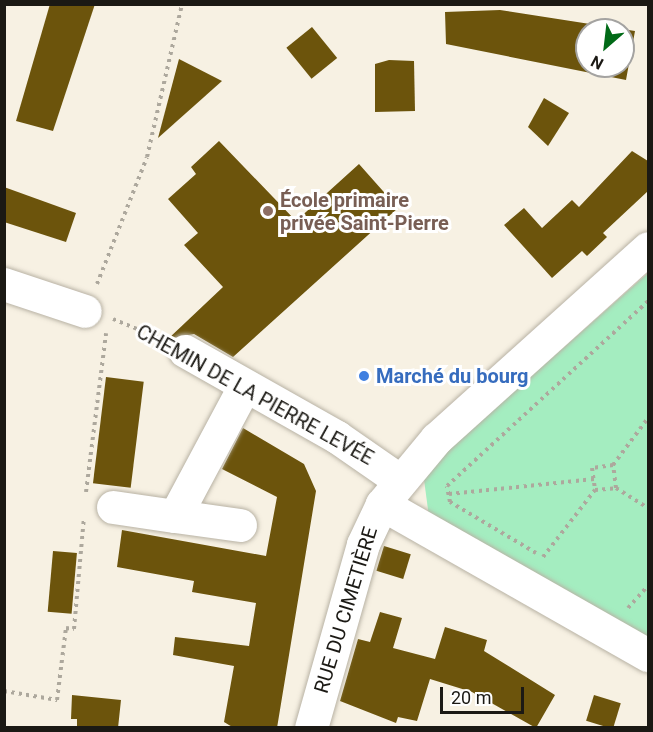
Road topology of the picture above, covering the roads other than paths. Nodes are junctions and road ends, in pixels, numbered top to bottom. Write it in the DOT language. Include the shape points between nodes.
graph roads {
  1 [pos="648,249"];
  2 [pos="4,284"];
  3 [pos="97,314"];
  4 [pos="185,351"];
  5 [pos="244,387"];
  6 [pos="391,492"];
  7 [pos="94,503"];
  8 [pos="175,516"];
  9 [pos="240,525"];
  10 [pos="648,655"];
  11 [pos="310,728"];
  1 -- 6 [label="street, RUE DU CIMETIÈRE" via="436,439"];
  2 -- 3 [label="street"];
  4 -- 5 [label="street, CHEMIN DE LA PIERRE LEVÉE"];
  5 -- 6 [label="street, CHEMIN DE LA PIERRE LEVÉE" via="337,437"];
  5 -- 8 [label="street"];
  6 -- 10 [label="street, CHEMIN DE LA PIERRE LEVÉE"];
  6 -- 11 [label="street, RUE DU CIMETIÈRE" via="363,544"];
  7 -- 8 [label="street"];
  8 -- 9 [label="street"];
}
